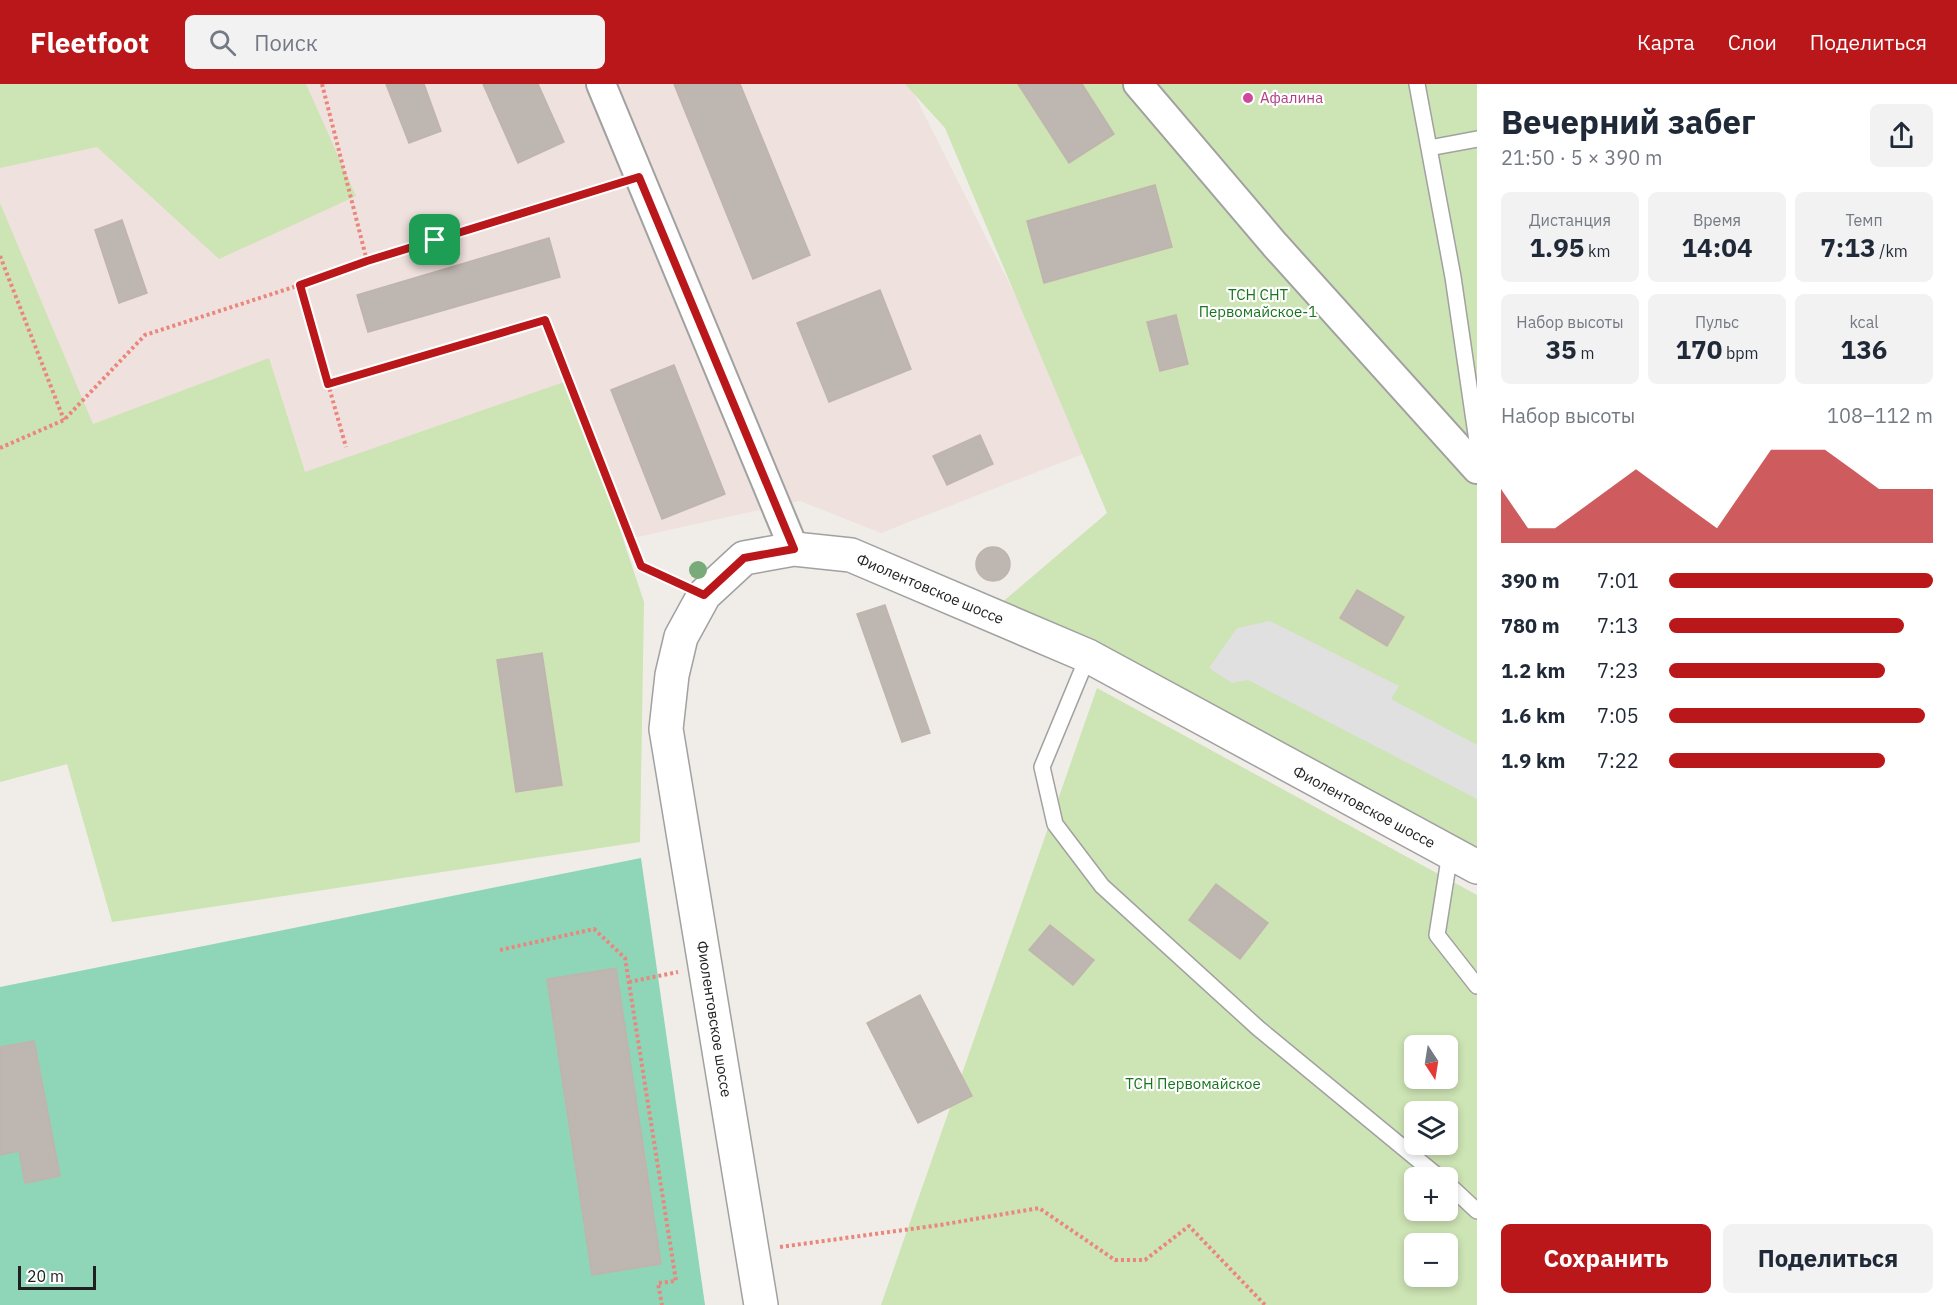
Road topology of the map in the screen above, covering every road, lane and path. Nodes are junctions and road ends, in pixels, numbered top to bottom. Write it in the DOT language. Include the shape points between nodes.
graph roads {
  1 [pos="322,84"];
  2 [pos="601,84"];
  3 [pos="1138,84"];
  4 [pos="1417,84"];
  5 [pos="1477,139"];
  6 [pos="1429,148"];
  7 [pos="639,177"];
  8 [pos="0,256"];
  9 [pos="367,261"];
  10 [pos="300,285"];
  11 [pos="328,384"];
  12 [pos="64,420"];
  13 [pos="1477,441"];
  14 [pos="346,447"];
  15 [pos="0,448"];
  16 [pos="1477,469"];
  17 [pos="794,549"];
  18 [pos="704,595"];
  19 [pos="1088,656"];
  20 [pos="1464,860"];
  21 [pos="500,950"];
  22 [pos="663,975"];
  23 [pos="629,982"];
  24 [pos="1477,986"];
  25 [pos="1427,1167"];
  26 [pos="1458,1193"];
  27 [pos="1477,1211"];
  28 [pos="752,1251"];
  29 [pos="662,1305"];
  30 [pos="761,1305"];
  31 [pos="1265,1305"];
  1 -- 9 [label="path"];
  2 -- 7 [label="street"];
  3 -- 16 [label="street" via="1275,245"];
  4 -- 6 [label="lane"];
  5 -- 6 [label="lane"];
  6 -- 13 [label="lane"];
  7 -- 9 [label="path"];
  7 -- 17 [label="street"];
  8 -- 12 [label="path"];
  9 -- 10 [label="path"];
  10 -- 11 [label="path"];
  10 -- 12 [label="path" via="145,335"];
  11 -- 14 [label="path"];
  11 -- 18 [label="path" via="545,320 641,566"];
  12 -- 15 [label="path"];
  17 -- 18 [label="street, Фиолентовское шоссе" via="744,558"];
  17 -- 19 [label="street, Фиолентовское шоссе" via="851,555"];
  18 -- 28 [label="street, Фиолентовское шоссе" via="681,638 666,729"];
  19 -- 20 [label="street, Фиолентовское шоссе"];
  19 -- 25 [label="lane" via="1042,767 1055,824 1102,886 1258,1028"];
  20 -- 24 [label="lane" via="1437,935"];
  21 -- 23 [label="path" via="594,929 625,958"];
  22 -- 23 [label="path"];
  23 -- 29 [label="path" via="676,1281 658,1284"];
  26 -- 27 [label="lane"];
  28 -- 30 [label="street, Фиолентовское шоссе"];
  28 -- 31 [label="path" via="1039,1208 1115,1260 1145,1260 1189,1227"];
}
